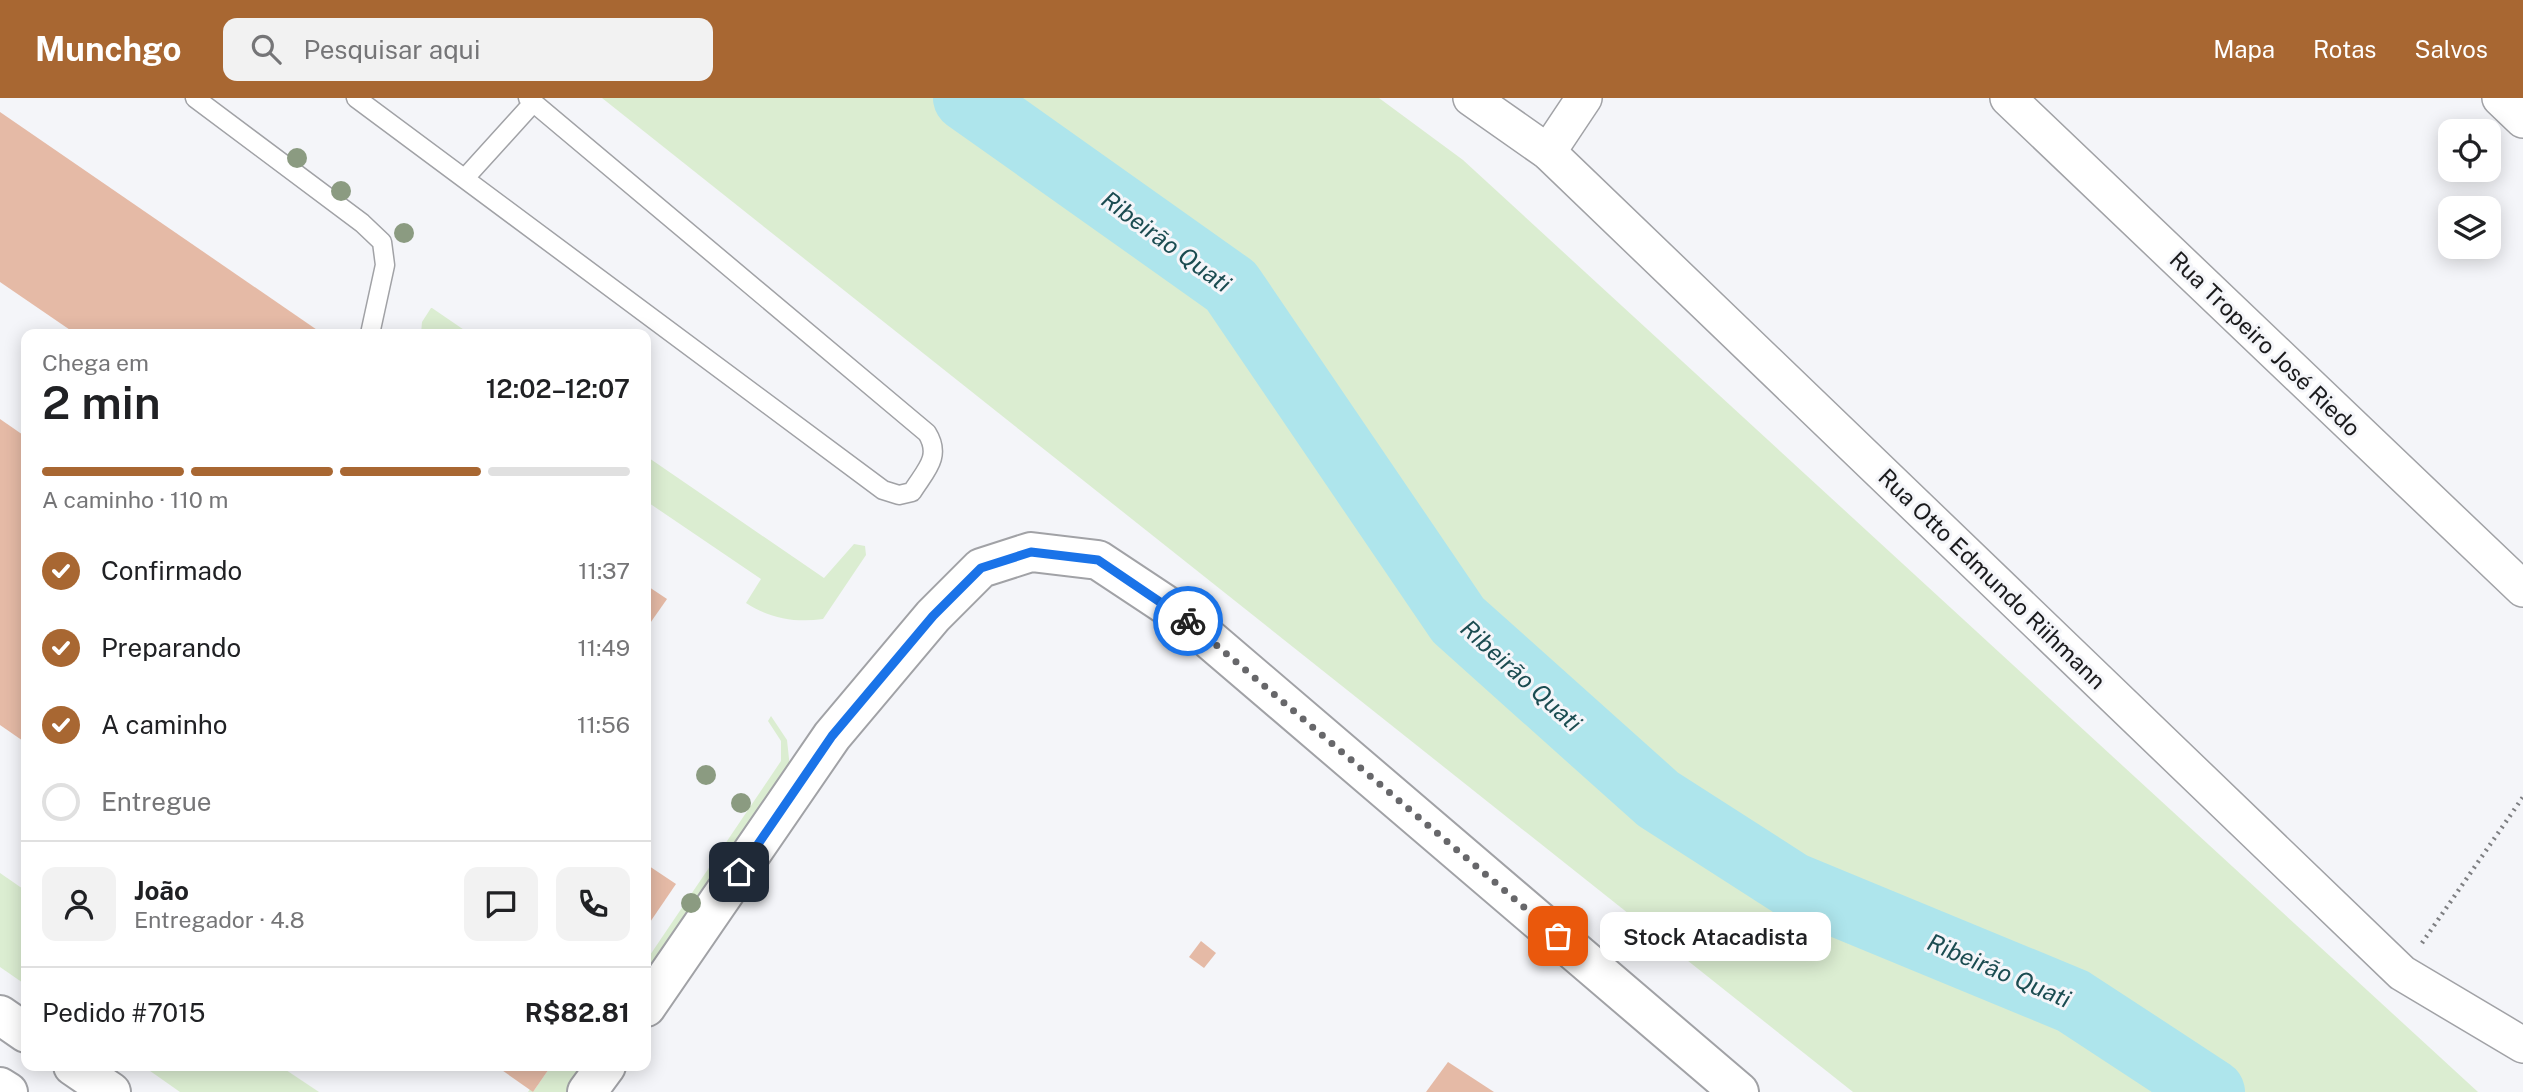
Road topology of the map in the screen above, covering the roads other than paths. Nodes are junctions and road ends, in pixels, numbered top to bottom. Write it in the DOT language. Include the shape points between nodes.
graph roads {
  1 [pos="195,98"];
  2 [pos="356,98"];
  3 [pos="1471,98"];
  4 [pos="1584,98"];
  5 [pos="2008,98"];
  6 [pos="2500,98"];
  7 [pos="531,101"];
  8 [pos="2523,120"];
  9 [pos="1548,152"];
  10 [pos="465,178"];
  11 [pos="371,329"];
  12 [pos="2523,589"];
  13 [pos="651,1000"];
  14 [pos="0,1015"];
  15 [pos="21,1030"];
  16 [pos="2523,1045"];
  17 [pos="80,1071"];
  18 [pos="602,1071"];
  19 [pos="0,1087"];
  20 [pos="8,1092"];
  21 [pos="111,1092"];
  22 [pos="587,1092"];
  23 [pos="1739,1092"];
  1 -- 11 [label="lane" via="382,242 385,265"];
  2 -- 10 [label="lane"];
  3 -- 9 [label="street, Rua Otto Edmundo Riihmann"];
  4 -- 9 [label="street"];
  5 -- 12 [label="street, Rua Tropeiro José Riedo"];
  6 -- 8 [label="street"];
  7 -- 10 [label="lane"];
  7 -- 10 [label="lane" via="927,433 935,457 912,492 899,495 883,489"];
  9 -- 16 [label="street, Rua Otto Edmundo Riihmann" via="2402,973"];
  13 -- 23 [label="main road" via="832,736 933,616 981,568 1031,552 1098,560 1181,615"];
  14 -- 15 [label="main road"];
  17 -- 21 [label="main road"];
  18 -- 22 [label="main road"];
  19 -- 20 [label="main road"];
}
